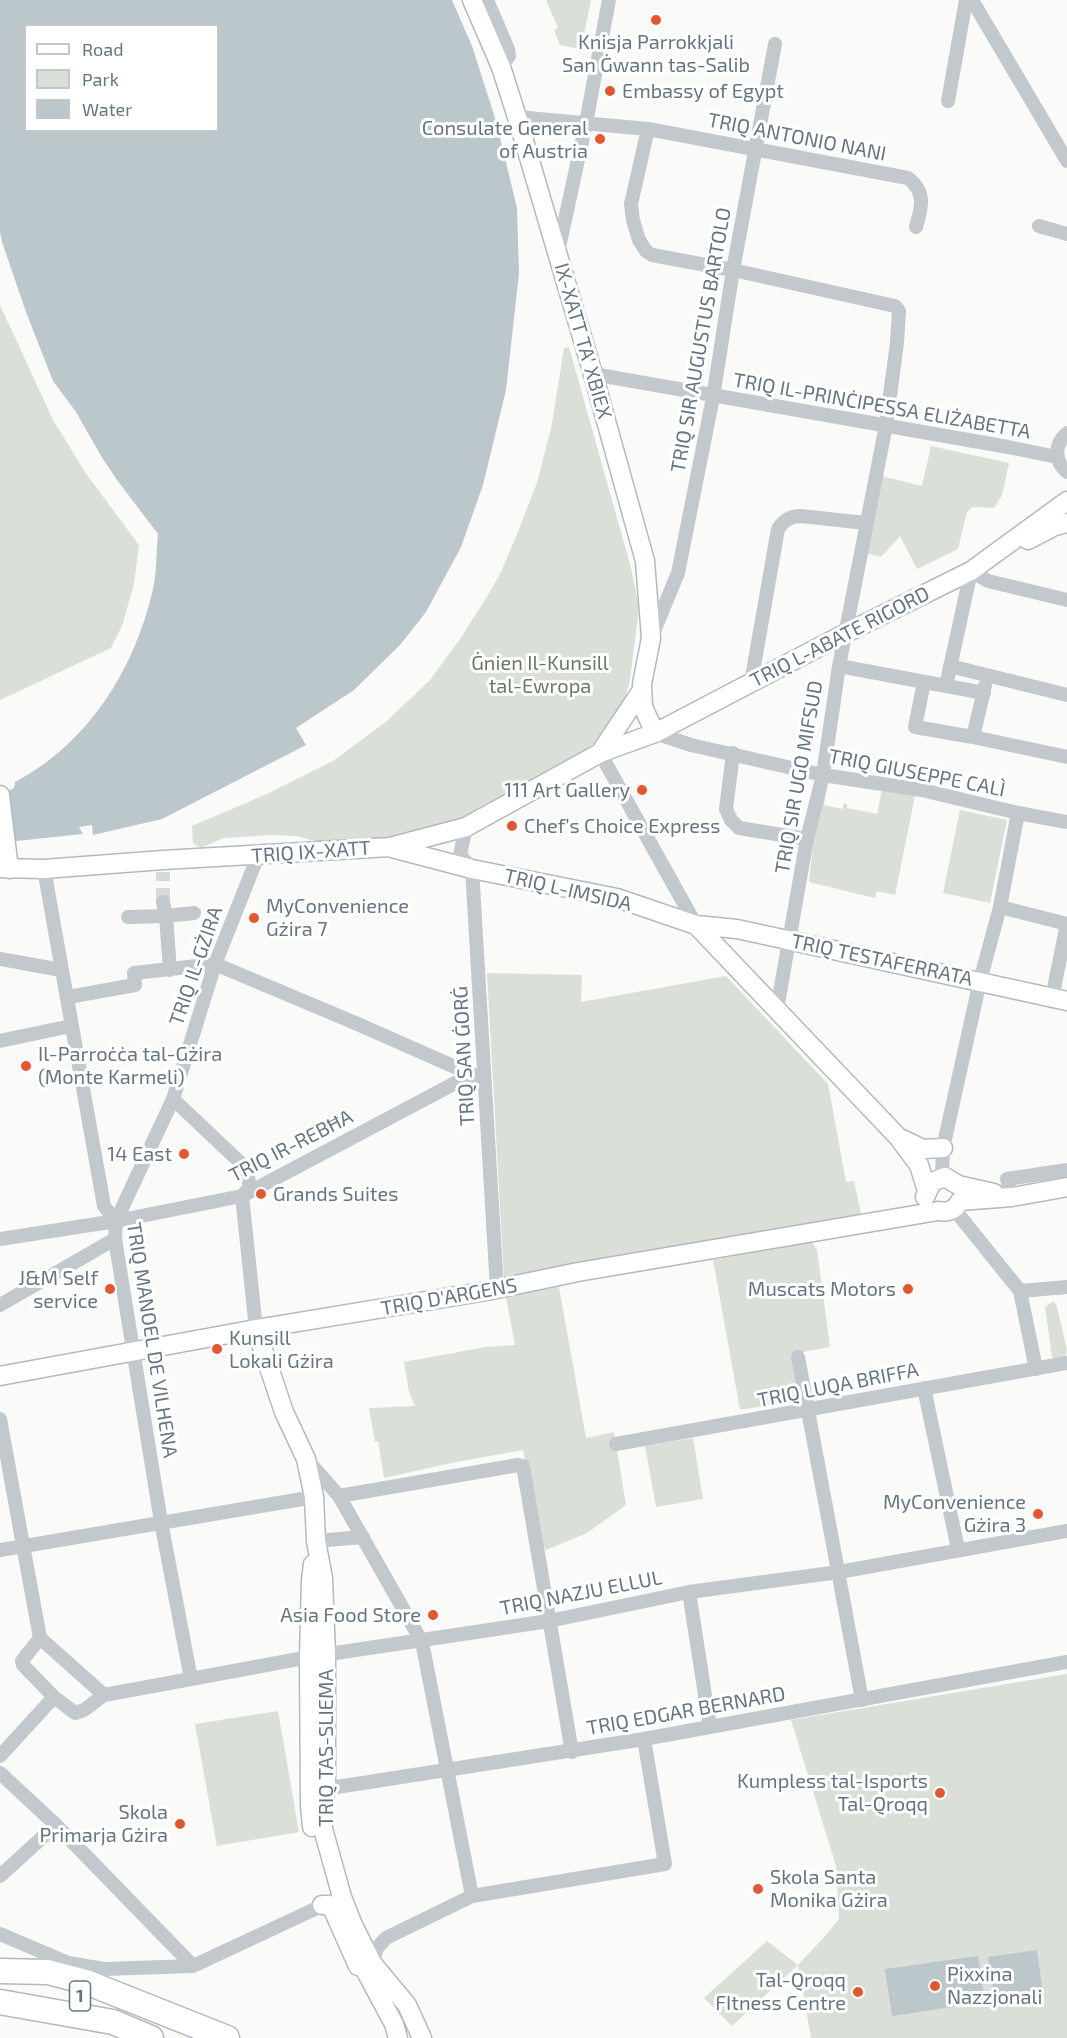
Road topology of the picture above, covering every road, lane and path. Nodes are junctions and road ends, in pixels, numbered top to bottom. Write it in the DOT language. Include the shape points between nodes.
graph roads {
  1 [pos="472,0"];
  2 [pos="487,0"];
  3 [pos="609,0"];
  4 [pos="966,0"];
  5 [pos="972,0"];
  6 [pos="775,44"];
  7 [pos="501,67"];
  8 [pos="948,101"];
  9 [pos="517,117"];
  10 [pos="586,123"];
  11 [pos="648,129"];
  12 [pos="755,147"];
  13 [pos="1067,161"];
  14 [pos="1039,226"];
  15 [pos="916,227"];
  16 [pos="1067,234"];
  17 [pos="558,252"];
  18 [pos="733,270"];
  19 [pos="593,375"];
  20 [pos="712,397"];
  21 [pos="886,425"];
  22 [pos="1067,433"];
  23 [pos="1057,457"];
  24 [pos="1067,472"];
  25 [pos="1067,501"];
  26 [pos="866,523"];
  27 [pos="1067,523"];
  28 [pos="971,571"];
  29 [pos="1067,600"];
  30 [pos="846,633"];
  31 [pos="651,638"];
  32 [pos="839,666"];
  33 [pos="950,666"];
  34 [pos="987,675"];
  35 [pos="924,682"];
  36 [pos="751,683"];
  37 [pos="946,686"];
  38 [pos="642,690"];
  39 [pos="984,693"];
  40 [pos="1067,695"];
  41 [pos="655,733"];
  42 [pos="973,737"];
  43 [pos="600,753"];
  44 [pos="733,753"];
  45 [pos="1067,757"];
  46 [pos="823,775"];
  47 [pos="0,795"];
  48 [pos="1018,813"];
  49 [pos="1067,822"];
  50 [pos="466,827"];
  51 [pos="807,839"];
  52 [pos="390,847"];
  53 [pos="258,856"];
  54 [pos="5,868"];
  55 [pos="44,869"];
  56 [pos="472,869"];
  57 [pos="162,902"];
  58 [pos="1000,906"];
  59 [pos="194,913"];
  60 [pos="166,916"];
  61 [pos="128,917"];
  62 [pos="1067,924"];
  63 [pos="696,925"];
  64 [pos="737,928"];
  65 [pos="789,940"];
  66 [pos="0,959"];
  67 [pos="730,961"];
  68 [pos="214,964"];
  69 [pos="61,970"];
  70 [pos="170,970"];
  71 [pos="980,981"];
  72 [pos="68,996"];
  73 [pos="1059,1000"];
  74 [pos="777,1009"];
  75 [pos="71,1026"];
  76 [pos="0,1041"];
  77 [pos="484,1080"];
  78 [pos="173,1099"];
  79 [pos="898,1137"];
  80 [pos="943,1148"];
  81 [pos="1067,1170"];
  82 [pos="1067,1187"];
  83 [pos="927,1193"];
  84 [pos="242,1196"];
  85 [pos="951,1197"];
  86 [pos="1012,1197"];
  87 [pos="898,1220"];
  88 [pos="116,1221"];
  89 [pos="0,1239"];
  90 [pos="114,1239"];
  91 [pos="497,1289"];
  92 [pos="1067,1290"];
  93 [pos="1020,1291"];
  94 [pos="0,1305"];
  95 [pos="256,1329"];
  96 [pos="134,1352"];
  97 [pos="798,1356"];
  98 [pos="1067,1363"];
  99 [pos="1036,1370"];
  100 [pos="0,1376"];
  101 [pos="924,1388"];
  102 [pos="808,1411"];
  103 [pos="0,1419"];
  104 [pos="616,1444"];
  105 [pos="306,1459"];
  106 [pos="339,1496"];
  107 [pos="314,1497"];
  108 [pos="161,1522"];
  109 [pos="1067,1531"];
  110 [pos="363,1537"];
  111 [pos="316,1541"];
  112 [pos="24,1545"];
  113 [pos="958,1549"];
  114 [pos="0,1550"];
  115 [pos="839,1572"];
  116 [pos="689,1592"];
  117 [pos="549,1622"];
  118 [pos="40,1638"];
  119 [pos="422,1642"];
  120 [pos="318,1656"];
  121 [pos="1067,1662"];
  122 [pos="191,1679"];
  123 [pos="104,1695"];
  124 [pos="54,1697"];
  125 [pos="862,1700"];
  126 [pos="710,1726"];
  127 [pos="644,1739"];
  128 [pos="572,1752"];
  129 [pos="0,1756"];
  130 [pos="448,1770"];
  131 [pos="0,1773"];
  132 [pos="318,1790"];
  133 [pos="56,1825"];
  134 [pos="0,1876"];
  135 [pos="472,1896"];
  136 [pos="328,1902"];
  137 [pos="2,1934"];
  138 [pos="193,1966"];
  139 [pos="368,1967"];
  140 [pos="0,1971"];
  141 [pos="0,1981"];
  142 [pos="0,2002"];
  143 [pos="52,2011"];
  144 [pos="154,2030"];
  145 [pos="118,2038"];
  146 [pos="195,2038"];
  147 [pos="227,2038"];
  148 [pos="398,2038"];
  149 [pos="422,2038"];
  1 -- 7 [label="main road, IX-XATT TA' XBIEX"];
  2 -- 7 [label="street" via="508,50 509,56"];
  3 -- 10 [label="street"];
  4 -- 8 [label="street"];
  5 -- 13 [label="street"];
  6 -- 12 [label="street, TRIQ SIR AUGUSTUS BARTOLO"];
  7 -- 9 [label="main road, IX-XATT TA' XBIEX"];
  9 -- 10 [label="street, TRIQ ANTONIO NANI"];
  9 -- 17 [label="main road, IX-XATT TA' XBIEX"];
  10 -- 11 [label="street, TRIQ ANTONIO NANI"];
  10 -- 17 [label="street"];
  11 -- 12 [label="street, TRIQ ANTONIO NANI"];
  11 -- 18 [label="street" via="631,204 642,247 652,255"];
  12 -- 15 [label="street, TRIQ ANTONIO NANI" via="908,178 921,193"];
  12 -- 18 [label="street, TRIQ SIR AUGUSTUS BARTOLO"];
  14 -- 16 [label="street"];
  17 -- 19 [label="main road, IX-XATT TA' XBIEX"];
  18 -- 20 [label="street, TRIQ SIR AUGUSTUS BARTOLO"];
  18 -- 21 [label="street, TRIQ SIR UGO MIFSUD" via="895,306 900,317"];
  19 -- 20 [label="street, TRIQ IL-PRINĊIPESSA ELIŻABETTA"];
  19 -- 31 [label="main road, IX-XATT TA' XBIEX" via="645,561"];
  20 -- 21 [label="street, TRIQ IL-PRINĊIPESSA ELIŻABETTA"];
  20 -- 31 [label="street, TRIQ SIR AUGUSTUS BARTOLO" via="678,573"];
  21 -- 23 [label="street, TRIQ IL-PRINĊIPESSA ELIŻABETTA"];
  21 -- 26 [label="street, TRIQ SIR UGO MIFSUD"];
  22 -- 23 [label="street" via="1059,442"];
  23 -- 24 [label="street"];
  25 -- 28 [label="main road, TRIQ L-ABATE RIGORD"];
  26 -- 30 [label="street, TRIQ SIR UGO MIFSUD"];
  26 -- 36 [label="street" via="801,516 780,526"];
  27 -- 28 [label="main road" via="1054,526"];
  28 -- 29 [label="street" via="988,581"];
  28 -- 30 [label="main road, TRIQ L-ABATE RIGORD"];
  28 -- 33 [label="street"];
  30 -- 32 [label="street, TRIQ SIR UGO MIFSUD"];
  30 -- 36 [label="main road, TRIQ L-ABATE RIGORD"];
  31 -- 38 [label="main road, IX-XATT TA' XBIEX"];
  32 -- 35 [label="street"];
  32 -- 46 [label="street, TRIQ SIR UGO MIFSUD"];
  33 -- 34 [label="street"];
  33 -- 37 [label="street"];
  34 -- 39 [label="street"];
  34 -- 40 [label="street"];
  35 -- 37 [label="street"];
  35 -- 42 [label="street" via="915,727"];
  36 -- 41 [label="main road, TRIQ L-ABATE RIGORD"];
  37 -- 39 [label="street"];
  38 -- 41 [label="main road, IX-XATT TA' XBIEX" via="643,706"];
  38 -- 43 [label="main road, IX-XATT TA' XBIEX"];
  39 -- 42 [label="street"];
  41 -- 43 [label="main road, TRIQ L-ABATE RIGORD"];
  41 -- 44 [label="street, TRIQ GIUSEPPE CALÌ"];
  42 -- 45 [label="street"];
  43 -- 50 [label="main road, TRIQ IX-XATT"];
  43 -- 63 [label="street"];
  44 -- 46 [label="street, TRIQ GIUSEPPE CALÌ"];
  44 -- 51 [label="street" via="726,809 735,824 739,828"];
  46 -- 48 [label="street, TRIQ GIUSEPPE CALÌ" via="922,790"];
  46 -- 51 [label="street, TRIQ SIR UGO MIFSUD"];
  47 -- 54 [label="main road" via="7,838"];
  48 -- 49 [label="street, TRIQ GIUSEPPE CALÌ"];
  48 -- 58 [label="street"];
  50 -- 52 [label="main road, TRIQ IX-XATT"];
  50 -- 56 [label="street, TRIQ SAN ĠORĠ" via="459,855"];
  51 -- 65 [label="street, TRIQ SIR UGO MIFSUD"];
  52 -- 53 [label="main road, TRIQ IX-XATT"];
  52 -- 56 [label="main road, TRIQ L-IMSIDA"];
  53 -- 55 [label="main road, TRIQ IX-XATT" via="163,866"];
  53 -- 68 [label="street, TRIQ IL-GŻIRA"];
  54 -- 55 [label="main road, TRIQ IX-XATT"];
  55 -- 69 [label="street, TRIQ MANOEL DE VILHENA"];
  56 -- 63 [label="main road, TRIQ L-IMSIDA" via="617,898"];
  56 -- 77 [label="street, TRIQ SAN ĠORĠ"];
  57 -- 60 [label="street"];
  58 -- 62 [label="street"];
  58 -- 71 [label="street"];
  59 -- 60 [label="street"];
  60 -- 61 [label="street"];
  60 -- 70 [label="street"];
  62 -- 73 [label="street"];
  63 -- 64 [label="main road, TRIQ TESTAFERRATA"];
  63 -- 67 [label="main road, TRIQ L-IMSIDA"];
  64 -- 65 [label="main road, TRIQ TESTAFERRATA"];
  64 -- 67 [label="main road" via="728,949"];
  65 -- 71 [label="main road, TRIQ TESTAFERRATA"];
  65 -- 74 [label="street, TRIQ SIR UGO MIFSUD"];
  66 -- 69 [label="street"];
  67 -- 74 [label="main road, TRIQ L-IMSIDA"];
  68 -- 70 [label="street"];
  68 -- 77 [label="street"];
  68 -- 78 [label="street, TRIQ IL-GŻIRA"];
  69 -- 72 [label="street, TRIQ MANOEL DE VILHENA"];
  70 -- 72 [label="street" via="134,973 135,985"];
  71 -- 73 [label="main road, TRIQ TESTAFERRATA"];
  71 -- 80 [label="street"];
  72 -- 75 [label="street, TRIQ MANOEL DE VILHENA"];
  74 -- 79 [label="main road, TRIQ L-IMSIDA"];
  75 -- 76 [label="street"];
  75 -- 88 [label="street, TRIQ MANOEL DE VILHENA" via="104,1206"];
  77 -- 84 [label="street, TRIQ IR-REBĦA" via="459,1081"];
  77 -- 91 [label="street, TRIQ SAN ĠORĠ"];
  78 -- 84 [label="street, TRIQ TAS-SLIEMA" via="246,1168 250,1187"];
  78 -- 88 [label="street, TRIQ IL-GŻIRA"];
  79 -- 80 [label="main road, TRIQ L-IMSIDA" via="923,1149"];
  79 -- 83 [label="main road, TRIQ L-IMSIDA" via="919,1166"];
  80 -- 85 [label="street"];
  81 -- 86 [label="street" via="1007,1179"];
  82 -- 86 [label="main road, TRIQ D'ARGENS"];
  83 -- 85 [label="main road, TRIQ D'ARGENS" via="932,1182"];
  83 -- 87 [label="main road, TRIQ D'ARGENS"];
  84 -- 88 [label="street, TRIQ IR-REBĦA"];
  84 -- 95 [label="street, TRIQ TAS-SLIEMA"];
  85 -- 86 [label="main road, TRIQ D'ARGENS"];
  85 -- 87 [label="main road, TRIQ D'ARGENS"];
  85 -- 93 [label="street"];
  87 -- 91 [label="main road, TRIQ D'ARGENS" via="578,1272"];
  88 -- 89 [label="street, TRIQ IR-REBĦA"];
  88 -- 90 [label="street, TRIQ MANOEL DE VILHENA"];
  90 -- 94 [label="street"];
  90 -- 96 [label="street, TRIQ MANOEL DE VILHENA"];
  91 -- 95 [label="main road, TRIQ D'ARGENS"];
  92 -- 93 [label="street"];
  93 -- 99 [label="street"];
  95 -- 96 [label="main road, TRIQ D'ARGENS"];
  95 -- 105 [label="main road, TRIQ TAS-SLIEMA" via="284,1412"];
  96 -- 100 [label="main road, TRIQ D'ARGENS"];
  96 -- 108 [label="street, TRIQ MANOEL DE VILHENA"];
  97 -- 102 [label="street"];
  98 -- 99 [label="street, TRIQ LUQA BRIFFA"];
  99 -- 101 [label="street, TRIQ LUQA BRIFFA"];
  101 -- 102 [label="street, TRIQ LUQA BRIFFA"];
  101 -- 113 [label="street"];
  102 -- 104 [label="street, TRIQ LUQA BRIFFA"];
  102 -- 115 [label="street"];
  103 -- 112 [label="street"];
  105 -- 106 [label="street"];
  105 -- 107 [label="main road, TRIQ TAS-SLIEMA"];
  106 -- 110 [label="street"];
  106 -- 117 [label="street" via="523,1466"];
  107 -- 108 [label="street"];
  107 -- 111 [label="main road, TRIQ TAS-SLIEMA"];
  108 -- 112 [label="street"];
  108 -- 122 [label="street, TRIQ MANOEL DE VILHENA"];
  109 -- 113 [label="street, TRIQ NAZJU ELLUL"];
  110 -- 111 [label="street"];
  110 -- 119 [label="street"];
  111 -- 120 [label="main road, TRIQ TAS-SLIEMA" via="311,1580"];
  112 -- 114 [label="street"];
  112 -- 118 [label="street"];
  113 -- 115 [label="street, TRIQ NAZJU ELLUL"];
  115 -- 116 [label="street, TRIQ NAZJU ELLUL"];
  115 -- 125 [label="street"];
  116 -- 117 [label="street, TRIQ NAZJU ELLUL"];
  116 -- 126 [label="street"];
  117 -- 119 [label="street, TRIQ NAZJU ELLUL"];
  117 -- 128 [label="street"];
  118 -- 123 [label="street"];
  118 -- 124 [label="street" via="22,1661"];
  119 -- 120 [label="street, TRIQ NAZJU ELLUL"];
  119 -- 130 [label="street"];
  120 -- 122 [label="street, TRIQ NAZJU ELLUL"];
  120 -- 132 [label="main road, TRIQ TAS-SLIEMA"];
  121 -- 125 [label="street, TRIQ EDGAR BERNARD"];
  122 -- 123 [label="street, TRIQ NAZJU ELLUL"];
  123 -- 124 [label="street" via="75,1713"];
  124 -- 129 [label="street"];
  125 -- 126 [label="street, TRIQ EDGAR BERNARD"];
  126 -- 127 [label="street, TRIQ EDGAR BERNARD"];
  127 -- 128 [label="street, TRIQ EDGAR BERNARD"];
  127 -- 135 [label="street" via="665,1864"];
  128 -- 130 [label="street, TRIQ EDGAR BERNARD"];
  130 -- 132 [label="street, TRIQ EDGAR BERNARD"];
  130 -- 135 [label="street"];
  131 -- 133 [label="street"];
  132 -- 136 [label="main road, TRIQ TAS-SLIEMA" via="313,1832"];
  132 -- 139 [label="main road, TRIQ TAS-SLIEMA" via="323,1829 342,1897"];
  133 -- 134 [label="street"];
  133 -- 138 [label="street"];
  135 -- 139 [label="street" via="386,1938"];
  136 -- 138 [label="street"];
  136 -- 139 [label="main road, TRIQ TAS-SLIEMA"];
  137 -- 138 [label="street" via="68,1963 104,1970"];
  139 -- 148 [label="main road, TRIQ TAS-SLIEMA"];
  139 -- 149 [label="main road, TRIQ TAS-SLIEMA" via="407,2005"];
  140 -- 147 [label="highway" via="48,1972 86,1982"];
  141 -- 144 [label="highway, 1" via="54,1988"];
  142 -- 143 [label="highway, 1"];
  143 -- 144 [label="highway, 1"];
  143 -- 145 [label="highway"];
  144 -- 146 [label="highway, 1"];
}
